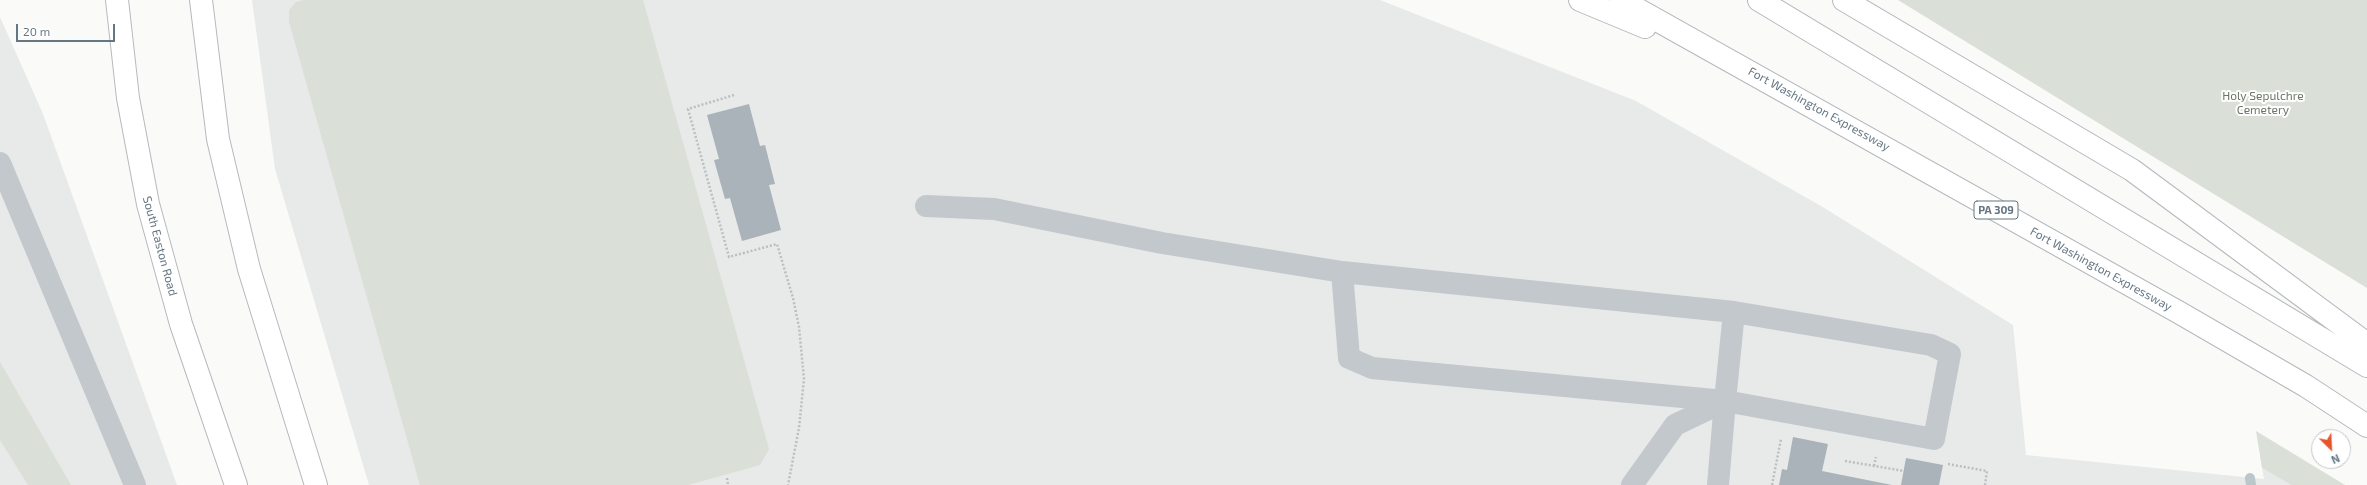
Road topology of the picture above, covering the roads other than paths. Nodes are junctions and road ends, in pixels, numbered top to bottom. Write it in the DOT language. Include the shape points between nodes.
graph roads {
  1 [pos="117,0"];
  2 [pos="201,0"];
  3 [pos="1580,0"];
  4 [pos="1621,0"];
  5 [pos="1759,0"];
  6 [pos="1844,0"];
  7 [pos="1744,67"];
  8 [pos="0,163"];
  9 [pos="926,206"];
  10 [pos="1342,272"];
  11 [pos="1734,312"];
  12 [pos="2367,344"];
  13 [pos="2367,366"];
  14 [pos="1725,401"];
  15 [pos="2367,426"];
  16 [pos="135,485"];
  17 [pos="236,485"];
  18 [pos="316,485"];
  19 [pos="1632,485"];
  20 [pos="1718,485"];
  1 -- 17 [label="main road, South Easton Road" via="128,98 148,204 181,324"];
  2 -- 18 [label="main road" via="218,139 225,169 249,269"];
  3 -- 7 [label="main road"];
  4 -- 7 [label="main road, Fort Washington Expressway / PA 309"];
  5 -- 13 [label="main road"];
  6 -- 12 [label="main road" via="2132,170"];
  7 -- 15 [label="main road, Fort Washington Expressway / PA 309" via="2306,386"];
  8 -- 16 [label="lane"];
  9 -- 10 [label="lane" via="994,210 1162,243"];
  10 -- 11 [label="lane"];
  10 -- 14 [label="lane" via="1350,358 1372,368"];
  11 -- 14 [label="lane"];
  11 -- 14 [label="lane" via="1931,345 1950,354 1934,439"];
  14 -- 19 [label="lane" via="1675,425"];
  14 -- 20 [label="lane"];
}
